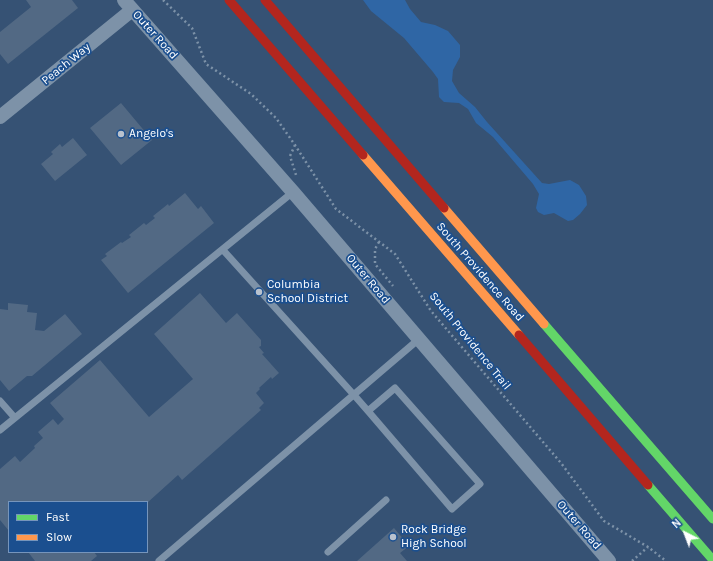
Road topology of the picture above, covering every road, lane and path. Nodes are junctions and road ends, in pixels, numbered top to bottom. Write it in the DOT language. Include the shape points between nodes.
graph roads {
  1 [pos="163,0"];
  2 [pos="229,0"];
  3 [pos="264,0"];
  4 [pos="128,5"];
  5 [pos="0,117"];
  6 [pos="293,192"];
  7 [pos="223,250"];
  8 [pos="419,339"];
  9 [pos="354,395"];
  10 [pos="0,401"];
  11 [pos="368,412"];
  12 [pos="15,418"];
  13 [pos="0,430"];
  14 [pos="386,500"];
  15 [pos="713,519"];
  16 [pos="648,547"];
  17 [pos="328,552"];
  18 [pos="713,560"];
  19 [pos="159,561"];
  20 [pos="609,561"];
  21 [pos="632,561"];
  22 [pos="666,561"];
  1 -- 16 [label="path, South Providence Trail" via="192,28 206,64 251,94 276,118 336,209 395,254 431,311 561,463 604,521"];
  2 -- 18 [label="main road, South Providence Road"];
  3 -- 15 [label="main road, South Providence Road"];
  4 -- 5 [label="street, Peach Way"];
  4 -- 6 [label="street, Outer Road"];
  6 -- 7 [label="lane"];
  6 -- 8 [label="street, Outer Road"];
  7 -- 9 [label="lane"];
  7 -- 12 [label="lane"];
  8 -- 9 [label="lane"];
  8 -- 20 [label="street, Outer Road"];
  9 -- 11 [label="lane"];
  9 -- 19 [label="lane"];
  10 -- 12 [label="lane"];
  11 -- 11 [label="lane" via="452,509 480,484 395,388"];
  12 -- 13 [label="lane"];
  14 -- 17 [label="lane"];
  16 -- 21 [label="path"];
  16 -- 22 [label="path, South Providence Trail"];
}
